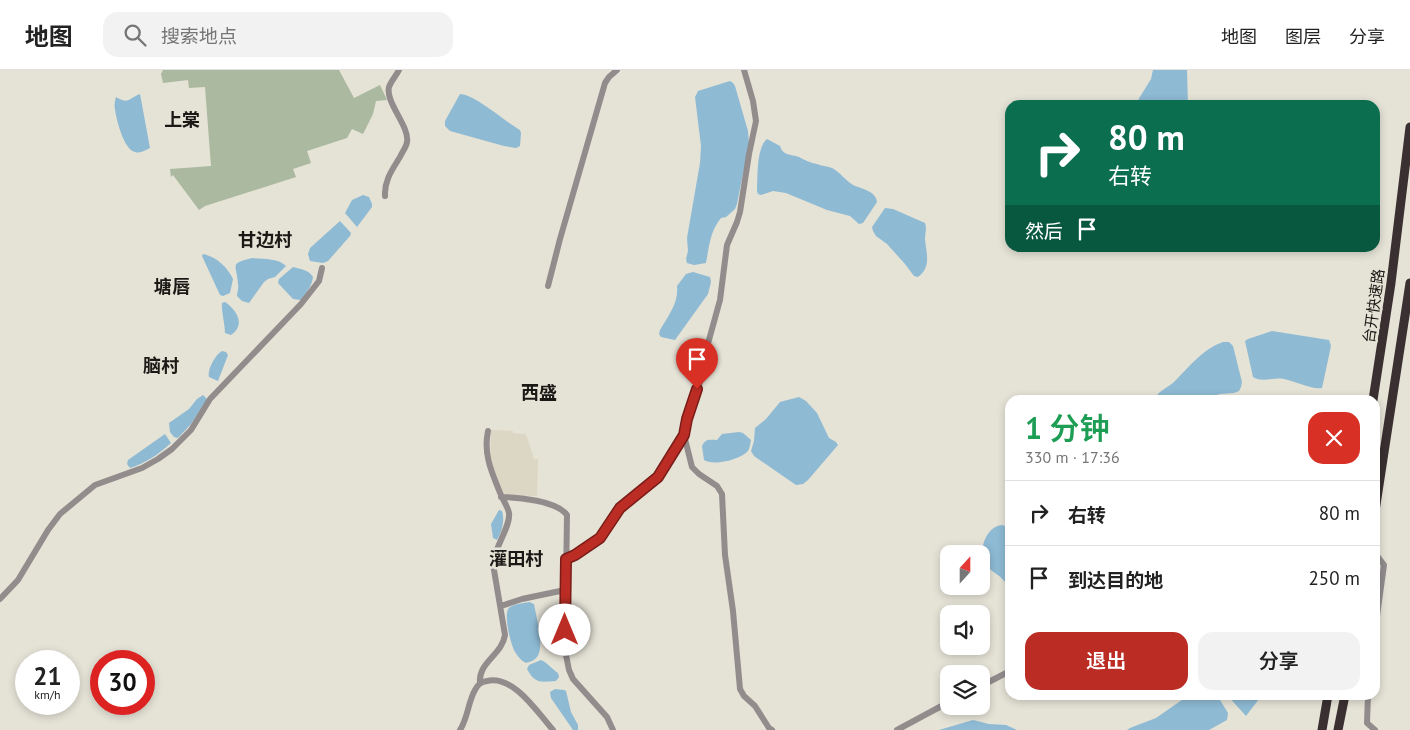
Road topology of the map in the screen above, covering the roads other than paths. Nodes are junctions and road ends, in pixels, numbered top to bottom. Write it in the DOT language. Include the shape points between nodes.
graph roads {
  1 [pos="399,70"];
  2 [pos="617,70"];
  3 [pos="744,70"];
  4 [pos="1410,127"];
  5 [pos="385,196"];
  6 [pos="322,268"];
  7 [pos="1410,283"];
  8 [pos="548,286"];
  9 [pos="1374,395"];
  10 [pos="488,431"];
  11 [pos="684,435"];
  12 [pos="1380,478"];
  13 [pos="502,497"];
  14 [pos="566,559"];
  15 [pos="1380,559"];
  16 [pos="565,590"];
  17 [pos="1380,594"];
  18 [pos="0,599"];
  19 [pos="501,606"];
  20 [pos="1005,674"];
  21 [pos="990,681"];
  22 [pos="480,684"];
  23 [pos="1327,700"];
  24 [pos="1344,700"];
  25 [pos="1368,700"];
  26 [pos="940,707"];
  27 [pos="460,730"];
  28 [pos="553,730"];
  29 [pos="613,730"];
  30 [pos="772,730"];
  31 [pos="897,730"];
  32 [pos="1322,730"];
  33 [pos="1338,730"];
  34 [pos="1375,730"];
  1 -- 5 [label="street" via="389,86 389,94 407,141 387,180"];
  2 -- 8 [label="street" via="606,83"];
  3 -- 11 [label="street" via="756,121 738,222 727,245 720,300"];
  4 -- 9 [label="highway, 台开快速路"];
  6 -- 18 [label="street" via="319,282 307,297 210,399 190,430 172,449 142,468 95,484 60,514 15,584"];
  7 -- 12 [label="highway"];
  10 -- 13 [label="street" via="486,453"];
  11 -- 14 [label="street" via="658,477 620,508 600,538"];
  11 -- 30 [label="street" via="692,467 717,486 722,494 740,689"];
  13 -- 14 [label="street" via="542,502 566,513"];
  13 -- 19 [label="street" via="509,512 493,564"];
  14 -- 16 [label="street"];
  15 -- 17 [label="street" via="1384,565"];
  16 -- 19 [label="street"];
  16 -- 29 [label="street" via="565,650 570,675 607,717"];
  19 -- 22 [label="street" via="504,643 482,668"];
  20 -- 21 [label="street"];
  22 -- 27 [label="street" via="474,690"];
  22 -- 28 [label="street" via="492,680 519,690"];
  23 -- 32 [label="highway"];
  24 -- 33 [label="highway"];
  25 -- 34 [label="street" via="1367,723"];
  26 -- 31 [label="street"];
}
